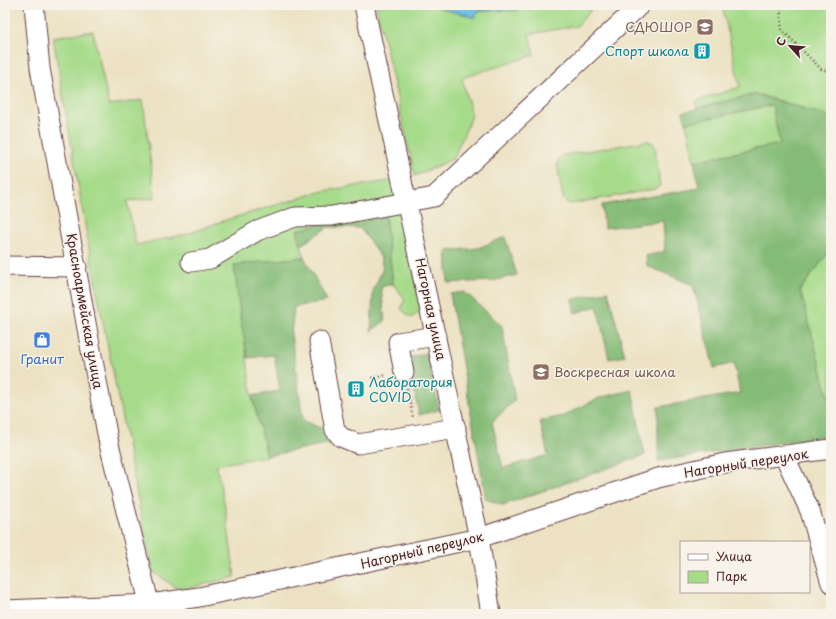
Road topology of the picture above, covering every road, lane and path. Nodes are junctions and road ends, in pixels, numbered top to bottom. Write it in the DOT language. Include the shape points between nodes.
graph roads {
  1 [pos="34,5"];
  2 [pos="364,5"];
  3 [pos="640,5"];
  4 [pos="780,5"];
  5 [pos="831,72"];
  6 [pos="407,202"];
  7 [pos="191,262"];
  8 [pos="5,266"];
  9 [pos="77,267"];
  10 [pos="436,336"];
  11 [pos="319,340"];
  12 [pos="404,372"];
  13 [pos="372,378"];
  14 [pos="456,428"];
  15 [pos="417,435"];
  16 [pos="831,449"];
  17 [pos="784,455"];
  18 [pos="480,538"];
  19 [pos="831,583"];
  20 [pos="151,609"];
  21 [pos="5,610"];
  22 [pos="491,614"];
  1 -- 9 [label="street, Красноармейская улица" via="40,68"];
  2 -- 6 [label="street, Нагорная улица"];
  3 -- 6 [label="street" via="434,197"];
  4 -- 5 [label="path" via="782,30 821,69"];
  6 -- 7 [label="street" via="332,216 295,217 257,232 210,259"];
  6 -- 10 [label="street, Нагорная улица"];
  8 -- 9 [label="street"];
  9 -- 20 [label="street, Красноармейская улица" via="109,444"];
  10 -- 12 [label="street" via="398,342"];
  10 -- 14 [label="street, Нагорная улица"];
  11 -- 15 [label="street" via="335,430 341,437 358,444"];
  12 -- 13 [label="path"];
  12 -- 15 [label="path"];
  14 -- 15 [label="street"];
  14 -- 18 [label="street, Нагорная улица"];
  16 -- 17 [label="street, Нагорный переулок"];
  17 -- 18 [label="street, Нагорный переулок" via="725,463 658,478"];
  17 -- 19 [label="street" via="810,511"];
  18 -- 20 [label="street, Нагорный переулок"];
  18 -- 22 [label="street, Нагорная улица"];
  20 -- 21 [label="street, Нагорный переулок"];
}
